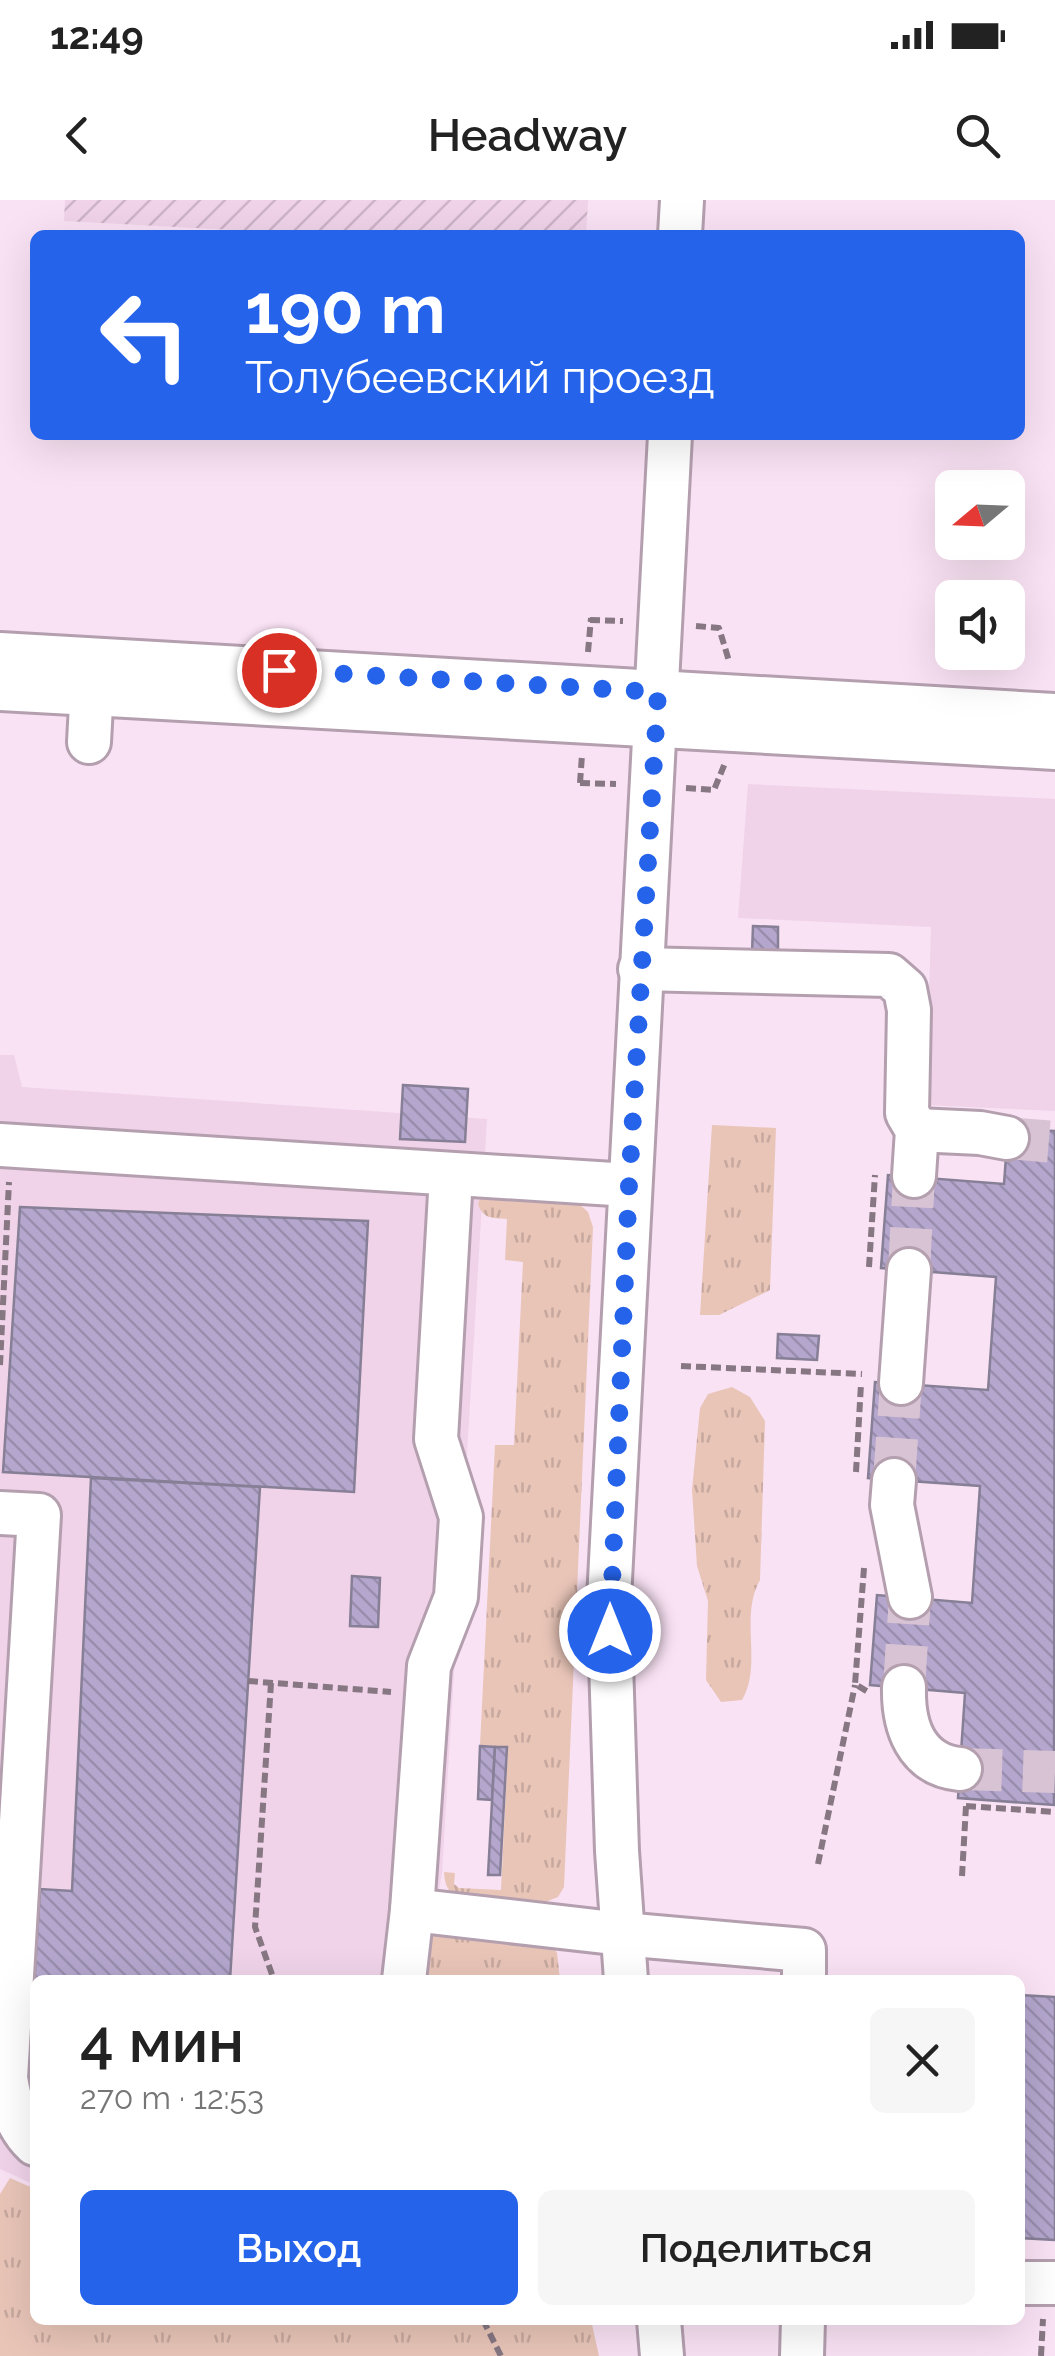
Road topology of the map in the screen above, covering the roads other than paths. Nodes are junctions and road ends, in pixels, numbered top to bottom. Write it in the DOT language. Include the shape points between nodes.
graph roads {
  1 [pos="682,200"];
  2 [pos="680,230"];
  3 [pos="670,440"];
  4 [pos="0,654"];
  5 [pos="92,677"];
  6 [pos="0,689"];
  7 [pos="657,708"];
  8 [pos="1055,716"];
  9 [pos="89,742"];
  10 [pos="1055,748"];
  11 [pos="640,968"];
  12 [pos="917,1130"];
  13 [pos="1008,1138"];
  14 [pos="6,1146"];
  15 [pos="894,1172"];
  16 [pos="451,1176"];
  17 [pos="629,1185"];
  18 [pos="909,1270"];
  19 [pos="882,1379"];
  20 [pos="875,1479"];
  21 [pos="0,1513"];
  22 [pos="910,1597"];
  23 [pos="904,1692"];
  24 [pos="957,1781"];
  25 [pos="412,1910"];
  26 [pos="622,1934"];
  27 [pos="405,1975"];
  28 [pos="626,1975"];
  29 [pos="804,1975"];
  30 [pos="30,2140"];
  31 [pos="1025,2283"];
  32 [pos="1055,2283"];
  33 [pos="659,2325"];
  34 [pos="803,2325"];
  35 [pos="662,2356"];
  36 [pos="802,2356"];
  1 -- 2 [label="street"];
  3 -- 7 [label="street"];
  4 -- 5 [label="street"];
  5 -- 6 [label="street"];
  5 -- 7 [label="street"];
  5 -- 9 [label="street"];
  7 -- 8 [label="street"];
  7 -- 10 [label="street"];
  7 -- 11 [label="street"];
  11 -- 12 [label="street" via="889,975 904,989 909,1010 907,1113"];
  11 -- 17 [label="street"];
  12 -- 13 [label="street"];
  12 -- 15 [label="street"];
  14 -- 16 [label="street"];
  16 -- 17 [label="street"];
  16 -- 25 [label="street" via="436,1439 461,1516 456,1597 429,1666"];
  17 -- 26 [label="street" via="609,1600"];
  18 -- 19 [label="street"];
  20 -- 22 [label="street" via="892,1505"];
  21 -- 30 [label="street" via="39,1515 6,2078 11,2108"];
  23 -- 24 [label="street" via="906,1726 921,1752"];
  25 -- 26 [label="street"];
  25 -- 27 [label="street"];
  26 -- 28 [label="street"];
  26 -- 29 [label="street" via="804,1950"];
  31 -- 32 [label="street"];
  33 -- 35 [label="street"];
  34 -- 36 [label="street"];
}
